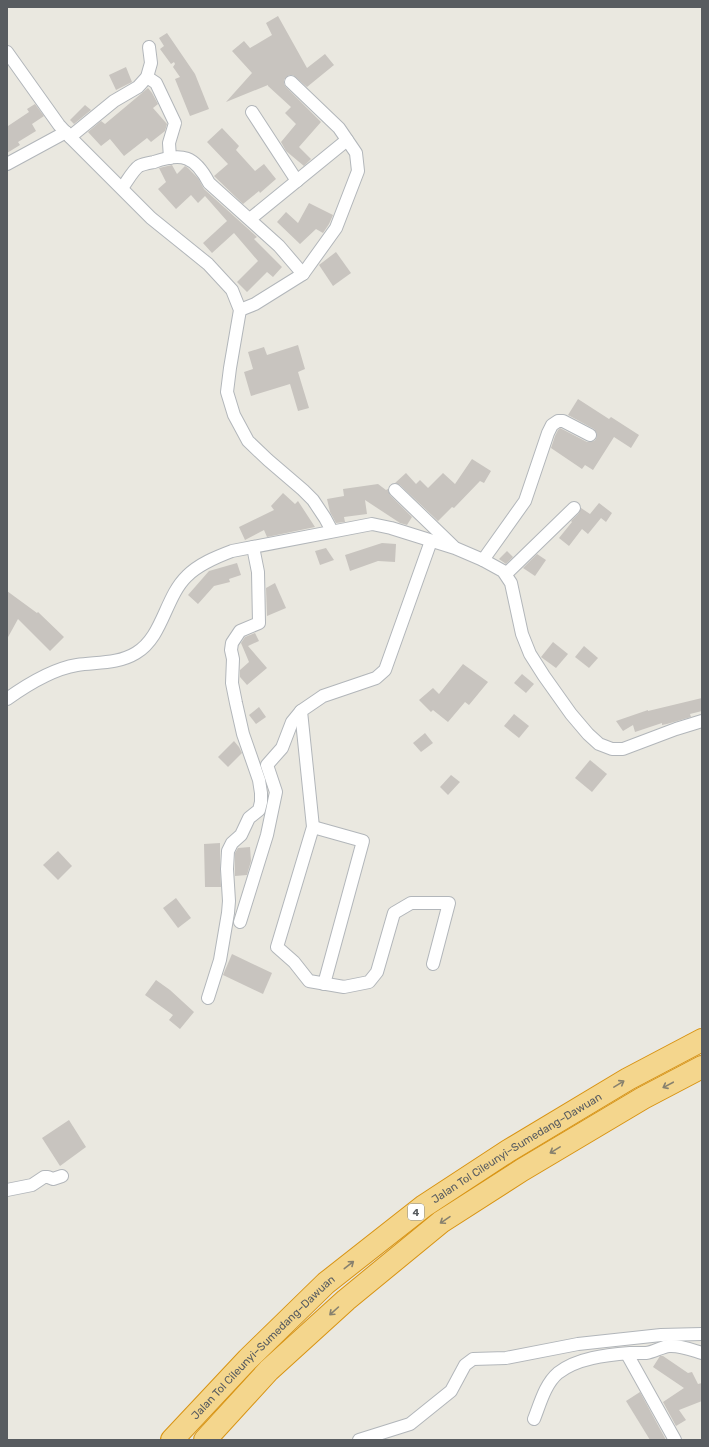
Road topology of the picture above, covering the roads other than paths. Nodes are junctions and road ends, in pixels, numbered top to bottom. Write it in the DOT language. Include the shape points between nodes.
graph roads {
  1 [pos="149,47"];
  2 [pos="7,52"];
  3 [pos="147,76"];
  4 [pos="291,82"];
  5 [pos="252,112"];
  6 [pos="68,135"];
  7 [pos="347,140"];
  8 [pos="170,158"];
  9 [pos="7,164"];
  10 [pos="297,181"];
  11 [pos="122,188"];
  12 [pos="250,219"];
  13 [pos="303,274"];
  14 [pos="240,310"];
  15 [pos="590,434"];
  16 [pos="395,490"];
  17 [pos="574,508"];
  18 [pos="332,531"];
  19 [pos="431,541"];
  20 [pos="253,547"];
  21 [pos="455,548"];
  22 [pos="483,560"];
  23 [pos="506,574"];
  24 [pos="7,699"];
  25 [pos="301,711"];
  26 [pos="702,721"];
  27 [pos="313,827"];
  28 [pos="240,922"];
  29 [pos="433,964"];
  30 [pos="324,984"];
  31 [pos="208,998"];
  32 [pos="702,1040"];
  33 [pos="702,1067"];
  34 [pos="62,1176"];
  35 [pos="7,1190"];
  36 [pos="702,1334"];
  37 [pos="702,1353"];
  38 [pos="627,1354"];
  39 [pos="534,1419"];
  40 [pos="172,1440"];
  41 [pos="205,1440"];
  42 [pos="359,1440"];
  43 [pos="675,1440"];
  1 -- 3 [label="street" via="151,63"];
  2 -- 6 [label="street"];
  3 -- 6 [label="street" via="138,87 114,101"];
  3 -- 8 [label="street" via="156,83 175,123 169,143"];
  4 -- 7 [label="street" via="339,128"];
  5 -- 10 [label="street"];
  6 -- 9 [label="street"];
  6 -- 11 [label="street"];
  7 -- 10 [label="street"];
  7 -- 13 [label="street" via="356,153 358,171 336,228"];
  8 -- 11 [label="street" via="138,166"];
  8 -- 12 [label="street" via="181,157 193,161 209,183"];
  10 -- 12 [label="street"];
  11 -- 14 [label="street" via="151,218 208,264 232,290"];
  12 -- 13 [label="street" via="279,246"];
  13 -- 14 [label="street" via="255,304"];
  14 -- 18 [label="street" via="227,392 234,416 248,441 313,500"];
  15 -- 22 [label="street" via="558,420 552,425 525,501"];
  16 -- 21 [label="street"];
  17 -- 23 [label="street"];
  18 -- 19 [label="street" via="372,524"];
  18 -- 20 [label="street"];
  19 -- 21 [label="street"];
  19 -- 25 [label="street" via="385,670 376,678 324,696"];
  20 -- 24 [label="street" via="211,559 187,576 173,594 152,639 137,653 122,660 76,665 49,674"];
  20 -- 31 [label="street" via="258,572 259,623 240,631 232,643 232,683 243,734 259,780 261,802 259,810 249,818 241,835 228,851 228,913 220,960"];
  21 -- 22 [label="street"];
  22 -- 23 [label="street"];
  23 -- 26 [label="street" via="511,583 522,634 530,654 571,714 599,744 612,749 623,749"];
  25 -- 27 [label="street"];
  25 -- 28 [label="street" via="292,722 282,748 267,764 276,792 267,835"];
  27 -- 30 [label="street" via="277,947 294,962 309,981"];
  27 -- 30 [label="street" via="363,841"];
  29 -- 30 [label="street" via="449,903 411,903 394,913 377,972 368,982 344,987"];
  40 -- 32 [label="highway, Jalan Tol Cileunyi–Sumedang–Dawuan / 4, one-way" via="248,1359 326,1283 424,1206 508,1151 628,1079"];
  33 -- 41 [label="highway, Jalan Tol Cileunyi–Sumedang–Dawuan / 4, one-way" via="643,1098 441,1222 346,1300 268,1370"];
  34 -- 35 [label="street" via="53,1179 44,1177 32,1185"];
  36 -- 42 [label="street" via="661,1335 578,1344 506,1358 473,1359 465,1365 451,1391 410,1424"];
  37 -- 38 [label="street" via="669,1346 645,1353"];
  38 -- 39 [label="street" via="581,1361 558,1373 543,1395"];
  38 -- 43 [label="street"];
}
